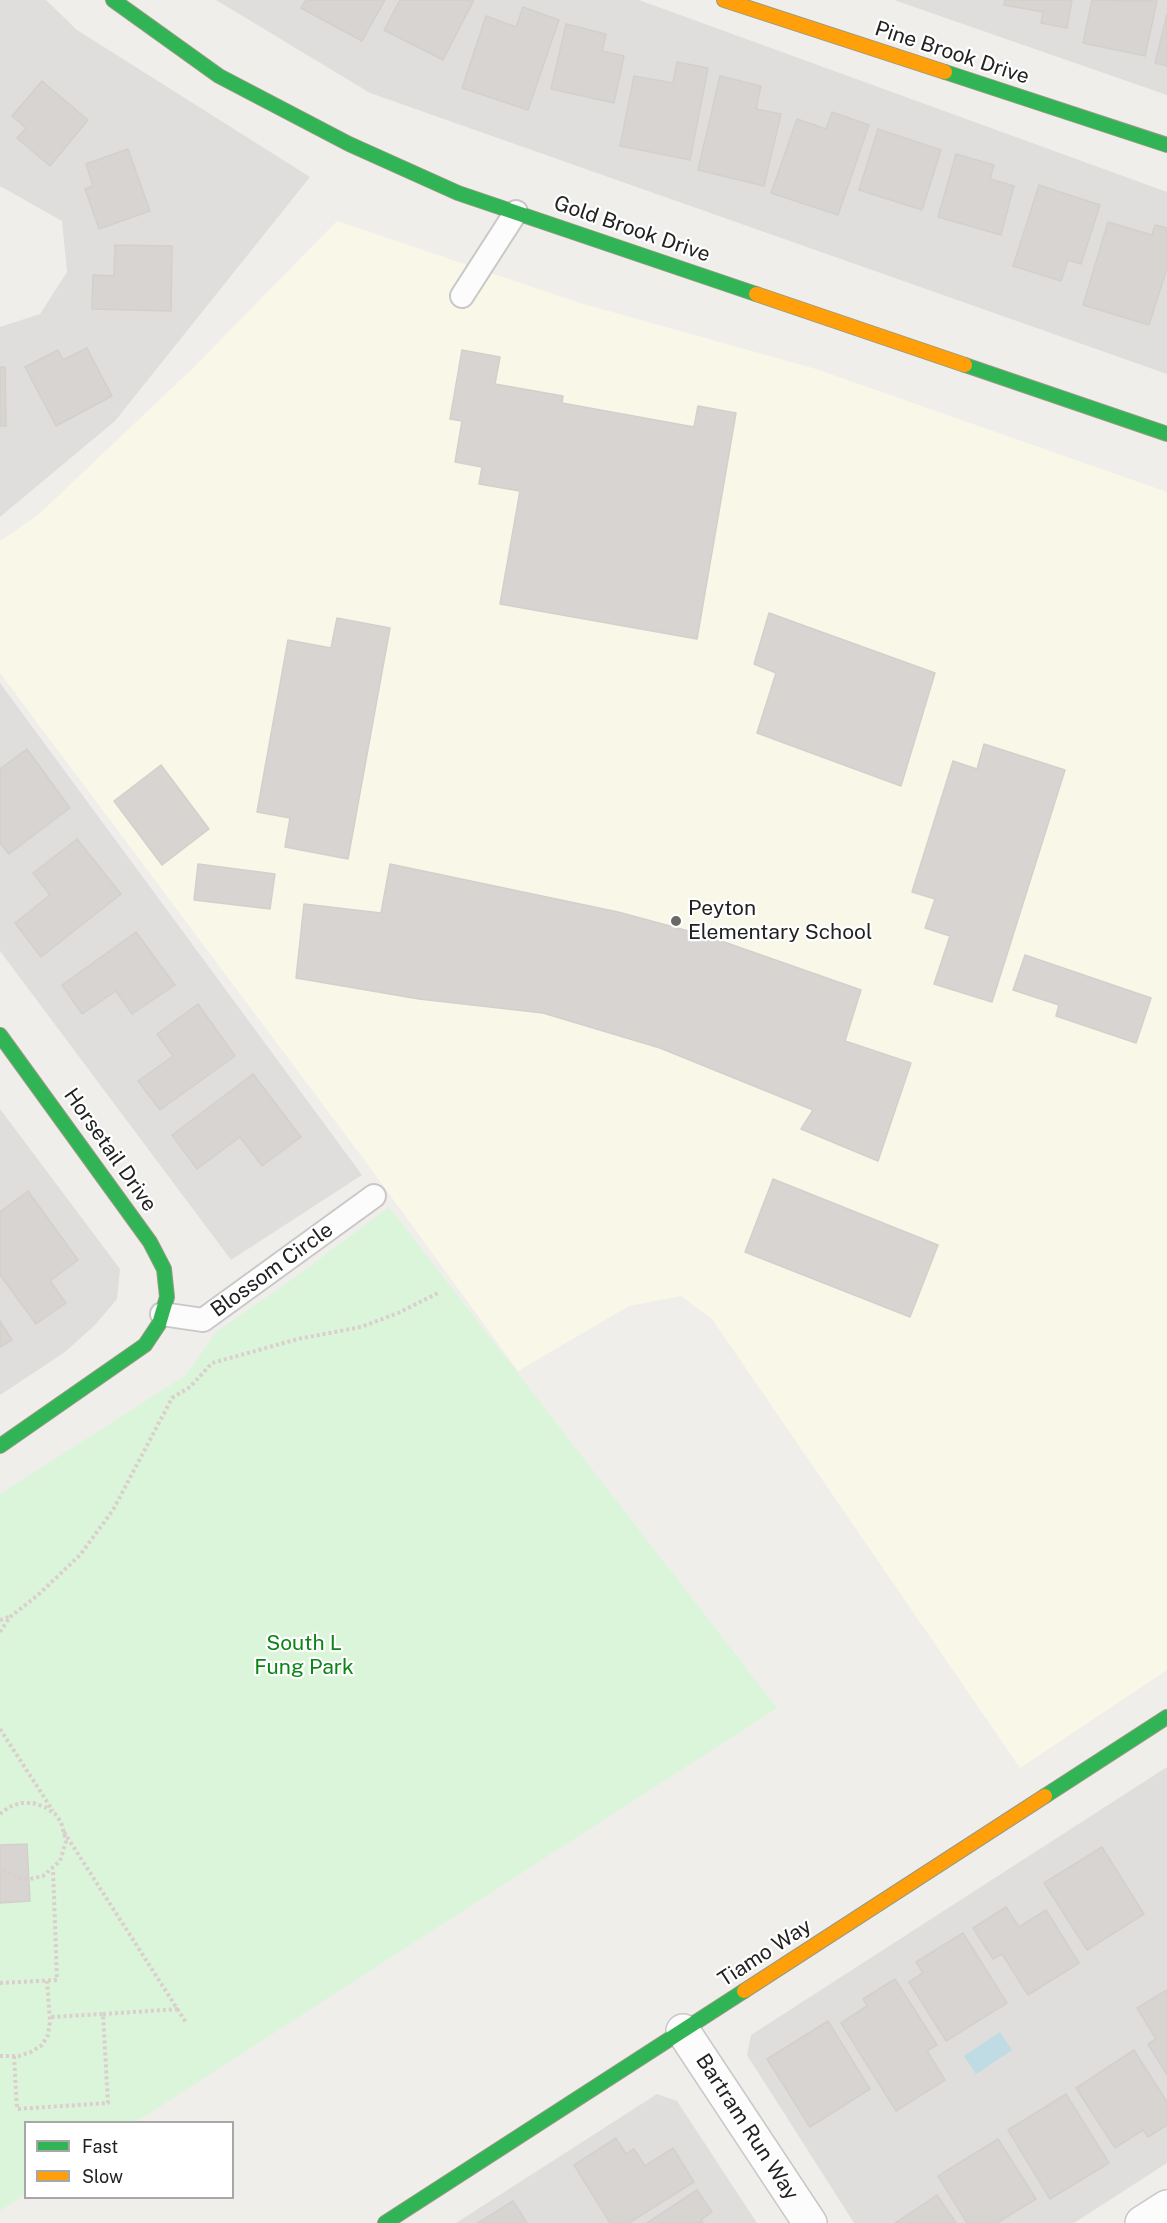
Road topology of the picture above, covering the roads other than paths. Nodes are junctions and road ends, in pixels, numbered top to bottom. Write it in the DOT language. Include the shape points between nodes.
graph roads {
  1 [pos="113,0"];
  2 [pos="724,0"];
  3 [pos="1167,146"];
  4 [pos="516,212"];
  5 [pos="462,296"];
  6 [pos="1167,434"];
  7 [pos="0,1035"];
  8 [pos="374,1196"];
  9 [pos="164,1306"];
  10 [pos="0,1446"];
  11 [pos="1167,1717"];
  12 [pos="683,2031"];
  13 [pos="1167,2207"];
  14 [pos="386,2223"];
  15 [pos="810,2223"];
  16 [pos="1142,2223"];
  1 -- 4 [label="street, Gold Brook Drive" via="219,76 350,144 458,193"];
  2 -- 3 [label="street, Pine Brook Drive"];
  4 -- 5 [label="lane"];
  4 -- 6 [label="street, Gold Brook Drive"];
  7 -- 9 [label="street, Horsetail Drive" via="150,1242 164,1269"];
  8 -- 9 [label="lane, Blossom Circle" via="203,1320"];
  9 -- 10 [label="street" via="159,1324 145,1345"];
  11 -- 12 [label="street, Tiamo Way"];
  12 -- 14 [label="street, Tiamo Way"];
  12 -- 15 [label="street, Bartram Run Way"];
  13 -- 16 [label="street"];
}
